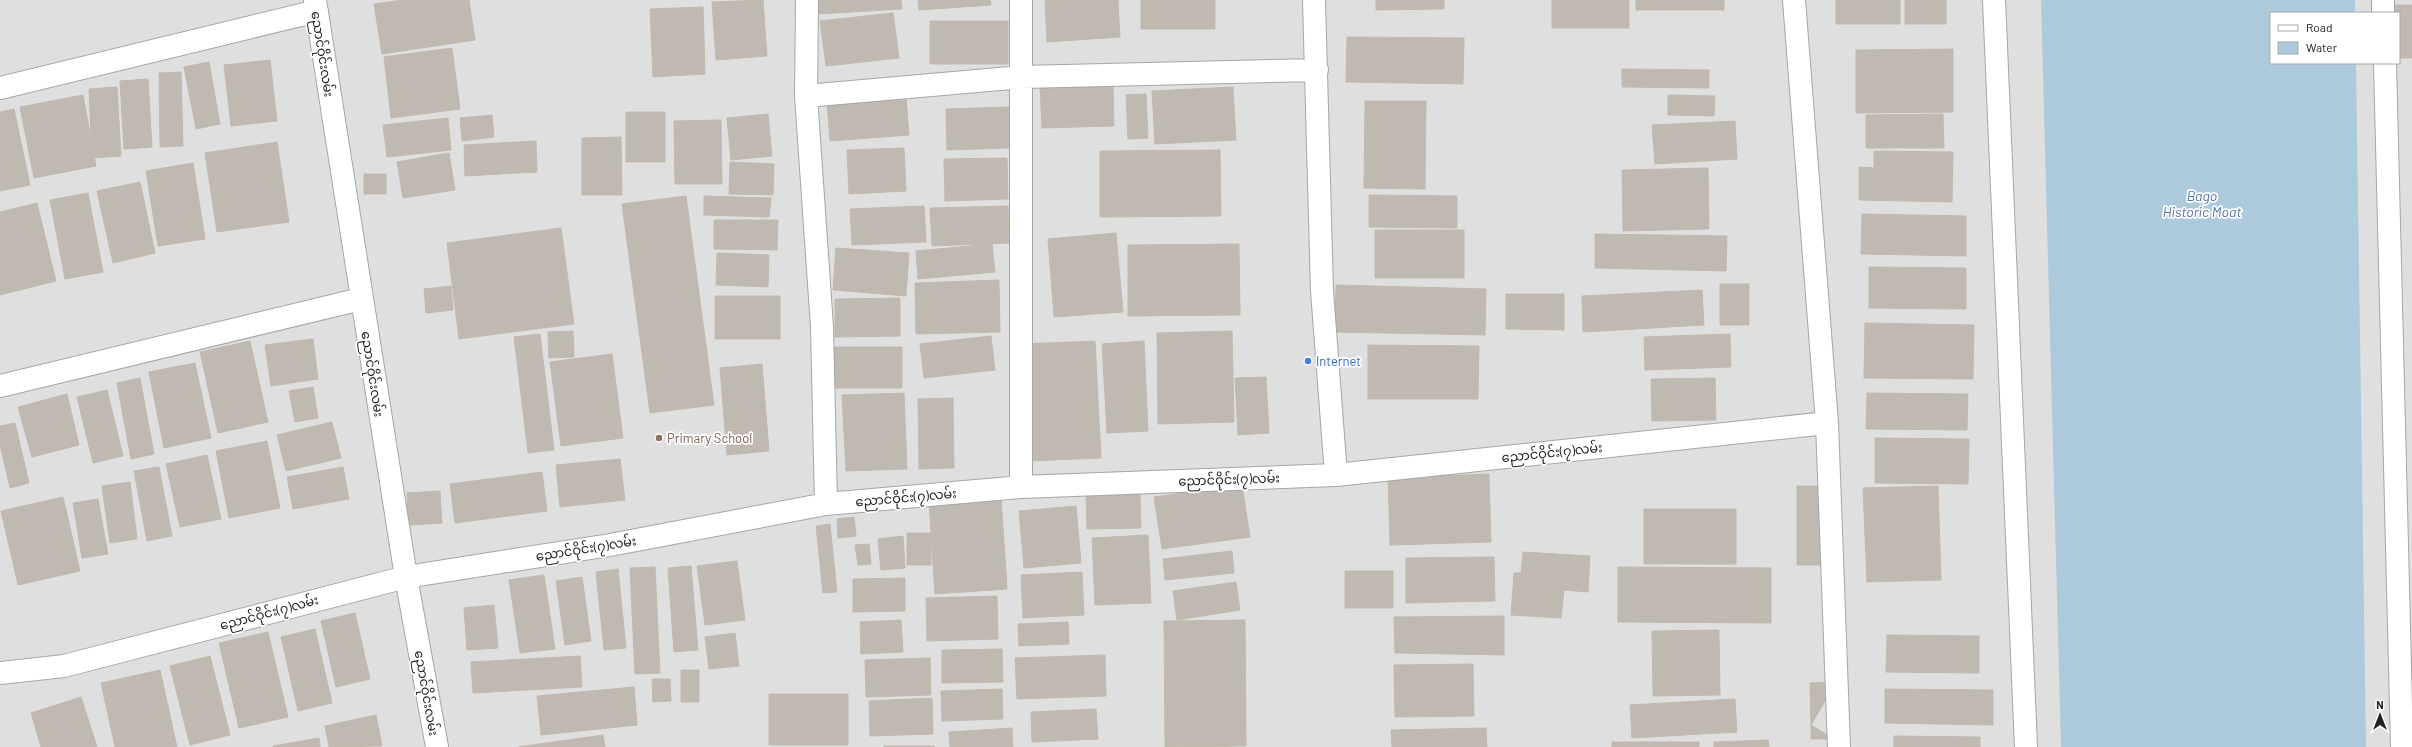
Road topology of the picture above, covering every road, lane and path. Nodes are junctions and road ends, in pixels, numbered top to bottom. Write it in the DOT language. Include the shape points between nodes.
graph roads {
  1 [pos="807,0"];
  2 [pos="1021,0"];
  3 [pos="1314,0"];
  4 [pos="1794,0"];
  5 [pos="1994,0"];
  6 [pos="2383,0"];
  7 [pos="316,6"];
  8 [pos="2383,12"];
  9 [pos="2385,64"];
  10 [pos="1317,70"];
  11 [pos="1022,77"];
  12 [pos="0,88"];
  13 [pos="806,96"];
  14 [pos="361,299"];
  15 [pos="0,386"];
  16 [pos="1827,423"];
  17 [pos="1336,475"];
  18 [pos="1021,487"];
  19 [pos="826,504"];
  20 [pos="406,577"];
  21 [pos="0,673"];
  22 [pos="437,747"];
  23 [pos="1839,747"];
  24 [pos="2026,747"];
  25 [pos="2402,747"];
  1 -- 13 [label="street"];
  2 -- 11 [label="street"];
  3 -- 10 [label="street"];
  4 -- 16 [label="street"];
  5 -- 24 [label="street"];
  6 -- 8 [label="street"];
  7 -- 12 [label="street"];
  7 -- 14 [label="street, ညောင်ဝိုင်းလမ်း"];
  9 -- 25 [label="street"];
  10 -- 11 [label="street"];
  10 -- 17 [label="street" via="1322,291"];
  11 -- 13 [label="street"];
  11 -- 18 [label="street"];
  13 -- 19 [label="street" via="822,327"];
  14 -- 15 [label="street"];
  14 -- 20 [label="street, ညောင်ဝိုင်းလမ်း"];
  16 -- 17 [label="street, ညောင်ဝိုင်း(၇)လမ်း"];
  16 -- 23 [label="street"];
  17 -- 18 [label="street, ညောင်ဝိုင်း(၇)လမ်း"];
  18 -- 19 [label="street, ညောင်ဝိုင်း(၇)လမ်း"];
  19 -- 20 [label="street, ညောင်ဝိုင်း(၇)လမ်း" via="610,545"];
  20 -- 21 [label="street, ညောင်ဝိုင်း(၇)လမ်း" via="64,666"];
  20 -- 22 [label="street, ညောင်ဝိုင်းလမ်း"];
}
